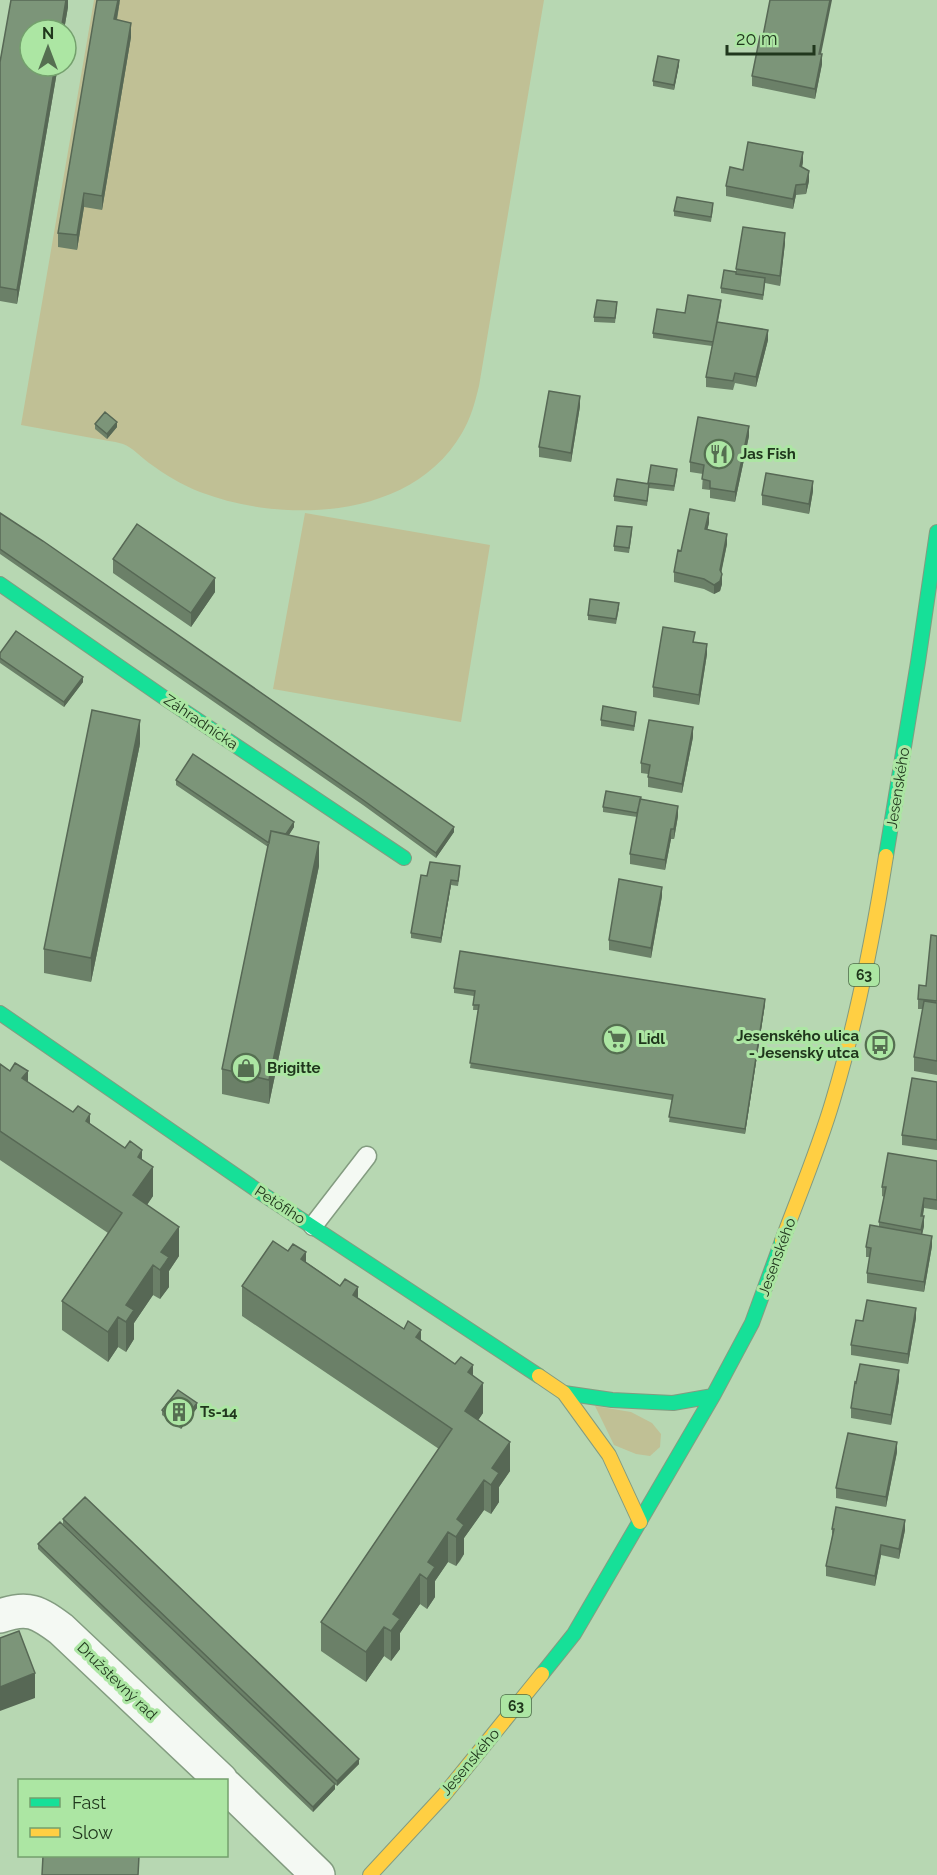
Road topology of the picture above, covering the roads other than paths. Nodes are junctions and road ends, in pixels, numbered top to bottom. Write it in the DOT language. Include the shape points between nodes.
graph roads {
  1 [pos="937,532"];
  2 [pos="0,584"];
  3 [pos="404,858"];
  4 [pos="0,1013"];
  5 [pos="367,1156"];
  6 [pos="313,1226"];
  7 [pos="564,1393"];
  8 [pos="713,1396"];
  9 [pos="640,1522"];
  10 [pos="0,1616"];
  11 [pos="220,1779"];
  12 [pos="228,1788"];
  13 [pos="318,1875"];
  14 [pos="370,1875"];
  1 -- 8 [label="main road, Jesenského / 63" via="876,919 855,1019 833,1102 752,1323"];
  2 -- 3 [label="main road, Záhradnícka"];
  4 -- 6 [label="main road, Petőfiho"];
  5 -- 6 [label="lane"];
  6 -- 7 [label="main road, Petőfiho"];
  7 -- 8 [label="main road, Petőfiho" via="673,1403"];
  7 -- 9 [label="main road, Petőfiho" via="609,1455"];
  8 -- 9 [label="main road, Jesenského / 63"];
  9 -- 14 [label="main road, Jesenského / 63" via="574,1634 444,1795"];
  10 -- 11 [label="street, Družstevný rad" via="22,1609 45,1617"];
  12 -- 13 [label="street"];
}
